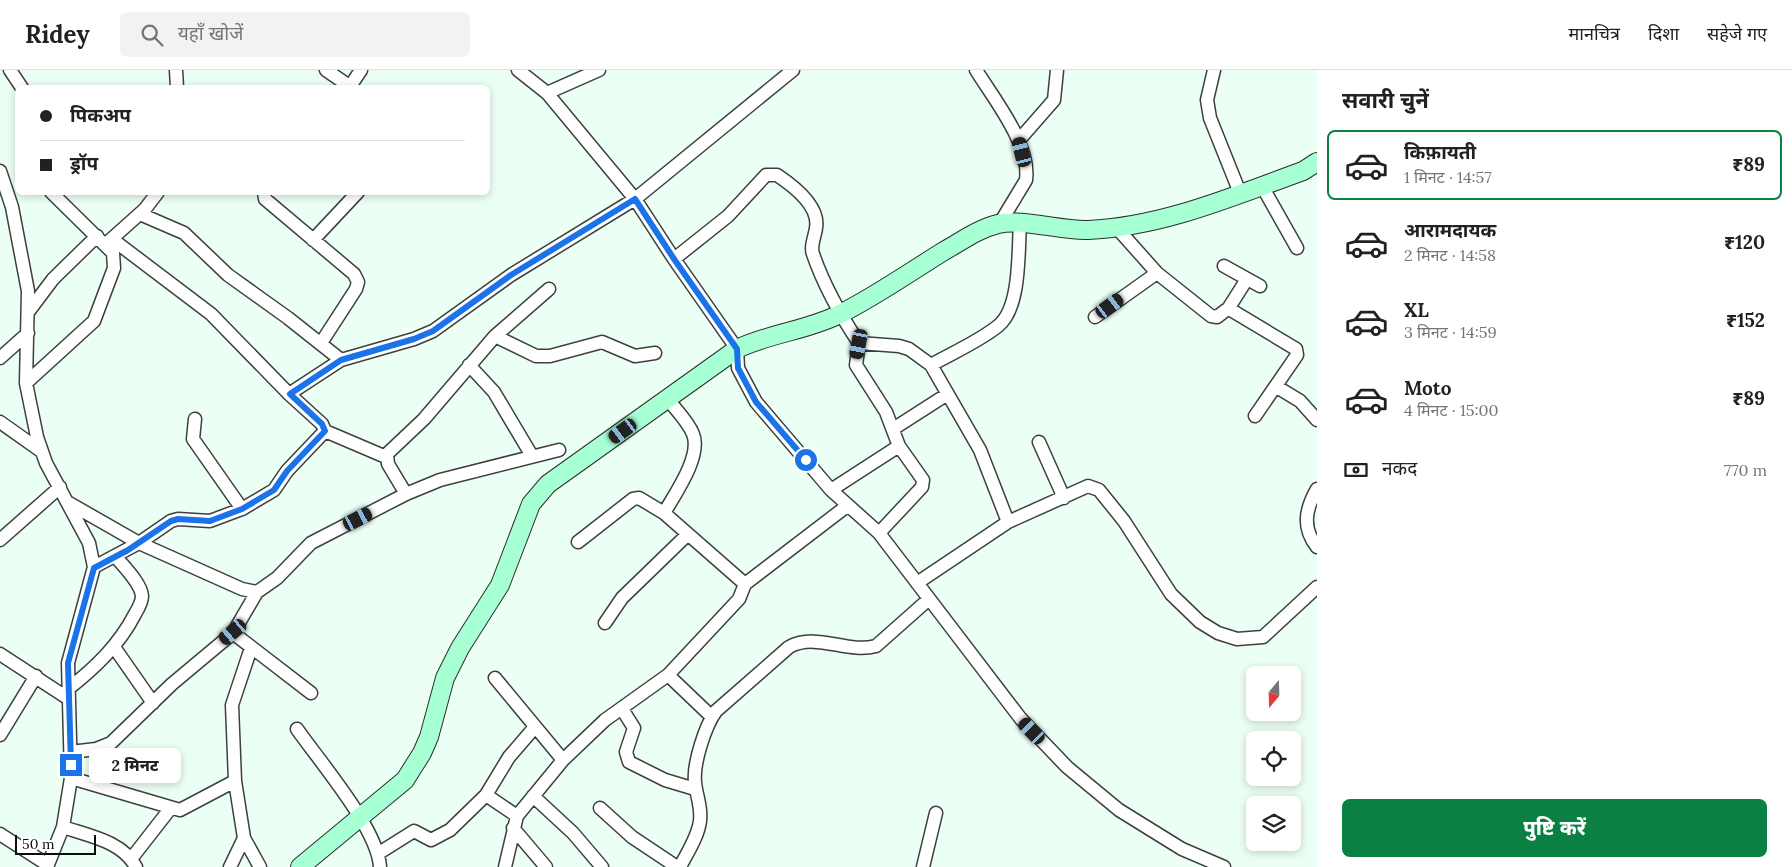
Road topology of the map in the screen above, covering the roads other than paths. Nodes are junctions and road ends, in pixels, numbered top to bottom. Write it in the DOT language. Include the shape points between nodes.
graph roads {
  1 [pos="10,70"];
  2 [pos="176,70"];
  3 [pos="326,70"];
  4 [pos="361,70"];
  5 [pos="518,70"];
  6 [pos="599,70"];
  7 [pos="792,70"];
  8 [pos="976,70"];
  9 [pos="1057,70"];
  10 [pos="1214,70"];
  11 [pos="20,85"];
  12 [pos="177,85"];
  13 [pos="347,85"];
  14 [pos="351,85"];
  15 [pos="547,93"];
  16 [pos="1019,140"];
  17 [pos="1317,162"];
  18 [pos="0,171"];
  19 [pos="1262,186"];
  20 [pos="1240,193"];
  21 [pos="54,195"];
  22 [pos="156,195"];
  23 [pos="264,195"];
  24 [pos="355,195"];
  25 [pos="635,199"];
  26 [pos="140,214"];
  27 [pos="1000,223"];
  28 [pos="1020,223"];
  29 [pos="1116,228"];
  30 [pos="105,240"];
  31 [pos="313,240"];
  32 [pos="1297,248"];
  33 [pos="674,259"];
  34 [pos="1224,266"];
  35 [pos="1157,273"];
  36 [pos="1248,279"];
  37 [pos="1260,286"];
  38 [pos="549,289"];
  39 [pos="1228,309"];
  40 [pos="29,311"];
  41 [pos="840,314"];
  42 [pos="1095,318"];
  43 [pos="28,333"];
  44 [pos="495,336"];
  45 [pos="321,343"];
  46 [pos="859,344"];
  47 [pos="737,349"];
  48 [pos="655,352"];
  49 [pos="0,358"];
  50 [pos="341,360"];
  51 [pos="469,365"];
  52 [pos="931,365"];
  53 [pos="26,383"];
  54 [pos="1276,387"];
  55 [pos="290,394"];
  56 [pos="946,395"];
  57 [pos="667,398"];
  58 [pos="1255,416"];
  59 [pos="195,419"];
  60 [pos="1317,420"];
  61 [pos="0,422"];
  62 [pos="893,429"];
  63 [pos="325,431"];
  64 [pos="1040,442"];
  65 [pos="899,446"];
  66 [pos="559,450"];
  67 [pos="41,451"];
  68 [pos="532,456"];
  69 [pos="386,457"];
  70 [pos="60,487"];
  71 [pos="1317,489"];
  72 [pos="831,490"];
  73 [pos="406,494"];
  74 [pos="1064,498"];
  75 [pos="69,503"];
  76 [pos="847,506"];
  77 [pos="242,509"];
  78 [pos="664,513"];
  79 [pos="1008,522"];
  80 [pos="879,533"];
  81 [pos="687,535"];
  82 [pos="0,540"];
  83 [pos="578,542"];
  84 [pos="139,543"];
  85 [pos="1317,547"];
  86 [pos="116,557"];
  87 [pos="94,568"];
  88 [pos="917,583"];
  89 [pos="745,584"];
  90 [pos="1317,587"];
  91 [pos="257,592"];
  92 [pos="929,599"];
  93 [pos="605,623"];
  94 [pos="233,632"];
  95 [pos="114,647"];
  96 [pos="251,648"];
  97 [pos="0,654"];
  98 [pos="668,675"];
  99 [pos="36,676"];
  100 [pos="495,678"];
  101 [pos="311,692"];
  102 [pos="69,694"];
  103 [pos="153,703"];
  104 [pos="622,709"];
  105 [pos="712,717"];
  106 [pos="534,728"];
  107 [pos="297,729"];
  108 [pos="0,735"];
  109 [pos="71,752"];
  110 [pos="563,760"];
  111 [pos="71,778"];
  112 [pos="235,782"];
  113 [pos="696,789"];
  114 [pos="486,795"];
  115 [pos="533,796"];
  116 [pos="600,808"];
  117 [pos="170,809"];
  118 [pos="936,813"];
  119 [pos="361,819"];
  120 [pos="515,822"];
  121 [pos="63,827"];
  122 [pos="0,834"];
  123 [pos="244,838"];
  124 [pos="380,853"];
  125 [pos="134,863"];
  126 [pos="48,866"];
  127 [pos="230,867"];
  128 [pos="260,867"];
  129 [pos="300,867"];
  130 [pos="380,867"];
  131 [pos="506,867"];
  132 [pos="546,867"];
  133 [pos="602,867"];
  134 [pos="678,867"];
  135 [pos="923,867"];
  136 [pos="1224,867"];
  1 -- 11 [label="street"];
  2 -- 12 [label="street"];
  3 -- 13 [label="street"];
  4 -- 14 [label="street"];
  5 -- 15 [label="street"];
  6 -- 15 [label="street"];
  7 -- 25 [label="street"];
  8 -- 16 [label="street"];
  9 -- 16 [label="street" via="1054,100"];
  10 -- 20 [label="street" via="1207,100 1210,118"];
  15 -- 25 [label="street"];
  16 -- 27 [label="street" via="1026,180"];
  17 -- 19 [label="street" via="1302,172"];
  18 -- 40 [label="street" via="12,207"];
  19 -- 20 [label="street"];
  19 -- 32 [label="street"];
  20 -- 29 [label="street" via="1167,217"];
  21 -- 30 [label="street"];
  22 -- 26 [label="street"];
  23 -- 31 [label="street" via="265,199"];
  24 -- 31 [label="street"];
  25 -- 33 [label="street"];
  25 -- 50 [label="street" via="511,275 428,333"];
  26 -- 30 [label="street"];
  26 -- 45 [label="street" via="184,233 228,275"];
  27 -- 28 [label="street"];
  27 -- 41 [label="street" via="980,230"];
  28 -- 29 [label="street" via="1057,229"];
  28 -- 52 [label="street" via="1014,295 1008,315 998,326"];
  29 -- 35 [label="street"];
  30 -- 40 [label="street" via="52,279"];
  30 -- 53 [label="street" via="115,263 94,321"];
  30 -- 55 [label="street" via="211,314"];
  31 -- 45 [label="street" via="354,274 358,282"];
  33 -- 41 [label="street" via="728,216 766,175 777,175 801,194 817,218 812,251"];
  33 -- 47 [label="street"];
  34 -- 36 [label="street"];
  35 -- 39 [label="street" via="1211,316 1216,317"];
  35 -- 42 [label="street"];
  36 -- 37 [label="street"];
  36 -- 39 [label="street"];
  38 -- 44 [label="street"];
  39 -- 54 [label="street" via="1298,351"];
  40 -- 43 [label="street"];
  41 -- 46 [label="street"];
  41 -- 47 [label="street" via="803,330 753,341"];
  43 -- 49 [label="street"];
  43 -- 53 [label="street"];
  44 -- 48 [label="street" via="536,356 550,356 602,342 635,356"];
  44 -- 51 [label="street"];
  45 -- 50 [label="street"];
  46 -- 52 [label="street" via="899,346"];
  46 -- 62 [label="street" via="856,365"];
  47 -- 57 [label="street"];
  47 -- 72 [label="street" via="738,368 756,402"];
  50 -- 55 [label="street"];
  51 -- 68 [label="street" via="494,392"];
  51 -- 69 [label="street"];
  52 -- 56 [label="street"];
  53 -- 67 [label="street"];
  54 -- 58 [label="street"];
  54 -- 60 [label="street" via="1300,401"];
  55 -- 63 [label="street" via="322,424"];
  56 -- 62 [label="street"];
  56 -- 79 [label="street" via="980,450"];
  57 -- 78 [label="street" via="692,433 694,442 688,472"];
  57 -- 119 [label="street" via="548,484 532,504 500,585 445,678 422,753 405,780"];
  59 -- 77 [label="street" via="193,439"];
  61 -- 67 [label="street"];
  62 -- 65 [label="street"];
  63 -- 69 [label="street"];
  63 -- 77 [label="street" via="287,471 274,490"];
  64 -- 74 [label="street"];
  65 -- 72 [label="street"];
  65 -- 80 [label="street" via="924,484"];
  66 -- 68 [label="street"];
  67 -- 70 [label="street"];
  68 -- 73 [label="street" via="440,480"];
  69 -- 73 [label="street"];
  70 -- 75 [label="street"];
  70 -- 82 [label="street"];
  71 -- 85 [label="street" via="1306,522 1309,537"];
  72 -- 76 [label="street"];
  73 -- 91 [label="street" via="311,543 277,578"];
  74 -- 79 [label="street"];
  74 -- 90 [label="street" via="1088,486 1099,490 1124,521 1171,594 1200,622 1218,633 1237,639 1263,637"];
  75 -- 84 [label="street"];
  75 -- 87 [label="street" via="89,543"];
  76 -- 80 [label="street"];
  76 -- 89 [label="street"];
  77 -- 84 [label="street" via="210,521 171,521"];
  78 -- 81 [label="street"];
  78 -- 83 [label="street" via="645,500 633,499"];
  79 -- 88 [label="street"];
  80 -- 88 [label="street"];
  81 -- 89 [label="street"];
  81 -- 93 [label="street" via="622,598"];
  84 -- 86 [label="street"];
  84 -- 91 [label="street" via="242,589"];
  86 -- 87 [label="street"];
  86 -- 95 [label="street" via="142,595 128,627"];
  87 -- 102 [label="street" via="71,647"];
  88 -- 92 [label="street"];
  89 -- 98 [label="street" via="739,599"];
  91 -- 94 [label="street"];
  92 -- 105 [label="street" via="876,646 865,649 799,641"];
  92 -- 136 [label="street" via="1021,719 1067,767 1119,810 1182,849"];
  94 -- 96 [label="street"];
  94 -- 103 [label="street"];
  95 -- 102 [label="street"];
  95 -- 103 [label="street"];
  96 -- 101 [label="street" via="276,663"];
  96 -- 112 [label="street" via="232,705"];
  97 -- 99 [label="street"];
  98 -- 104 [label="street"];
  98 -- 105 [label="street"];
  99 -- 102 [label="street"];
  99 -- 108 [label="street"];
  100 -- 106 [label="street"];
  102 -- 109 [label="street"];
  103 -- 109 [label="street" via="111,743 96,749"];
  104 -- 110 [label="street"];
  104 -- 113 [label="street" via="634,728 626,752 629,762 665,780"];
  105 -- 113 [label="street" via="695,768"];
  106 -- 110 [label="street"];
  106 -- 114 [label="street"];
  107 -- 119 [label="street"];
  109 -- 111 [label="street"];
  110 -- 115 [label="street"];
  111 -- 117 [label="street"];
  111 -- 121 [label="street"];
  112 -- 117 [label="street" via="182,810"];
  112 -- 123 [label="street"];
  113 -- 134 [label="street" via="700,822 696,836"];
  114 -- 120 [label="street"];
  114 -- 124 [label="street" via="435,840 414,831"];
  115 -- 120 [label="street"];
  115 -- 133 [label="street" via="573,833"];
  116 -- 134 [label="street" via="632,837"];
  117 -- 125 [label="street"];
  118 -- 135 [label="street"];
  119 -- 124 [label="street"];
  119 -- 129 [label="street"];
  120 -- 131 [label="street"];
  120 -- 132 [label="street"];
  121 -- 125 [label="street" via="108,842"];
  121 -- 126 [label="street"];
  122 -- 126 [label="street"];
  123 -- 127 [label="street"];
  123 -- 128 [label="street"];
  124 -- 130 [label="street"];
}
